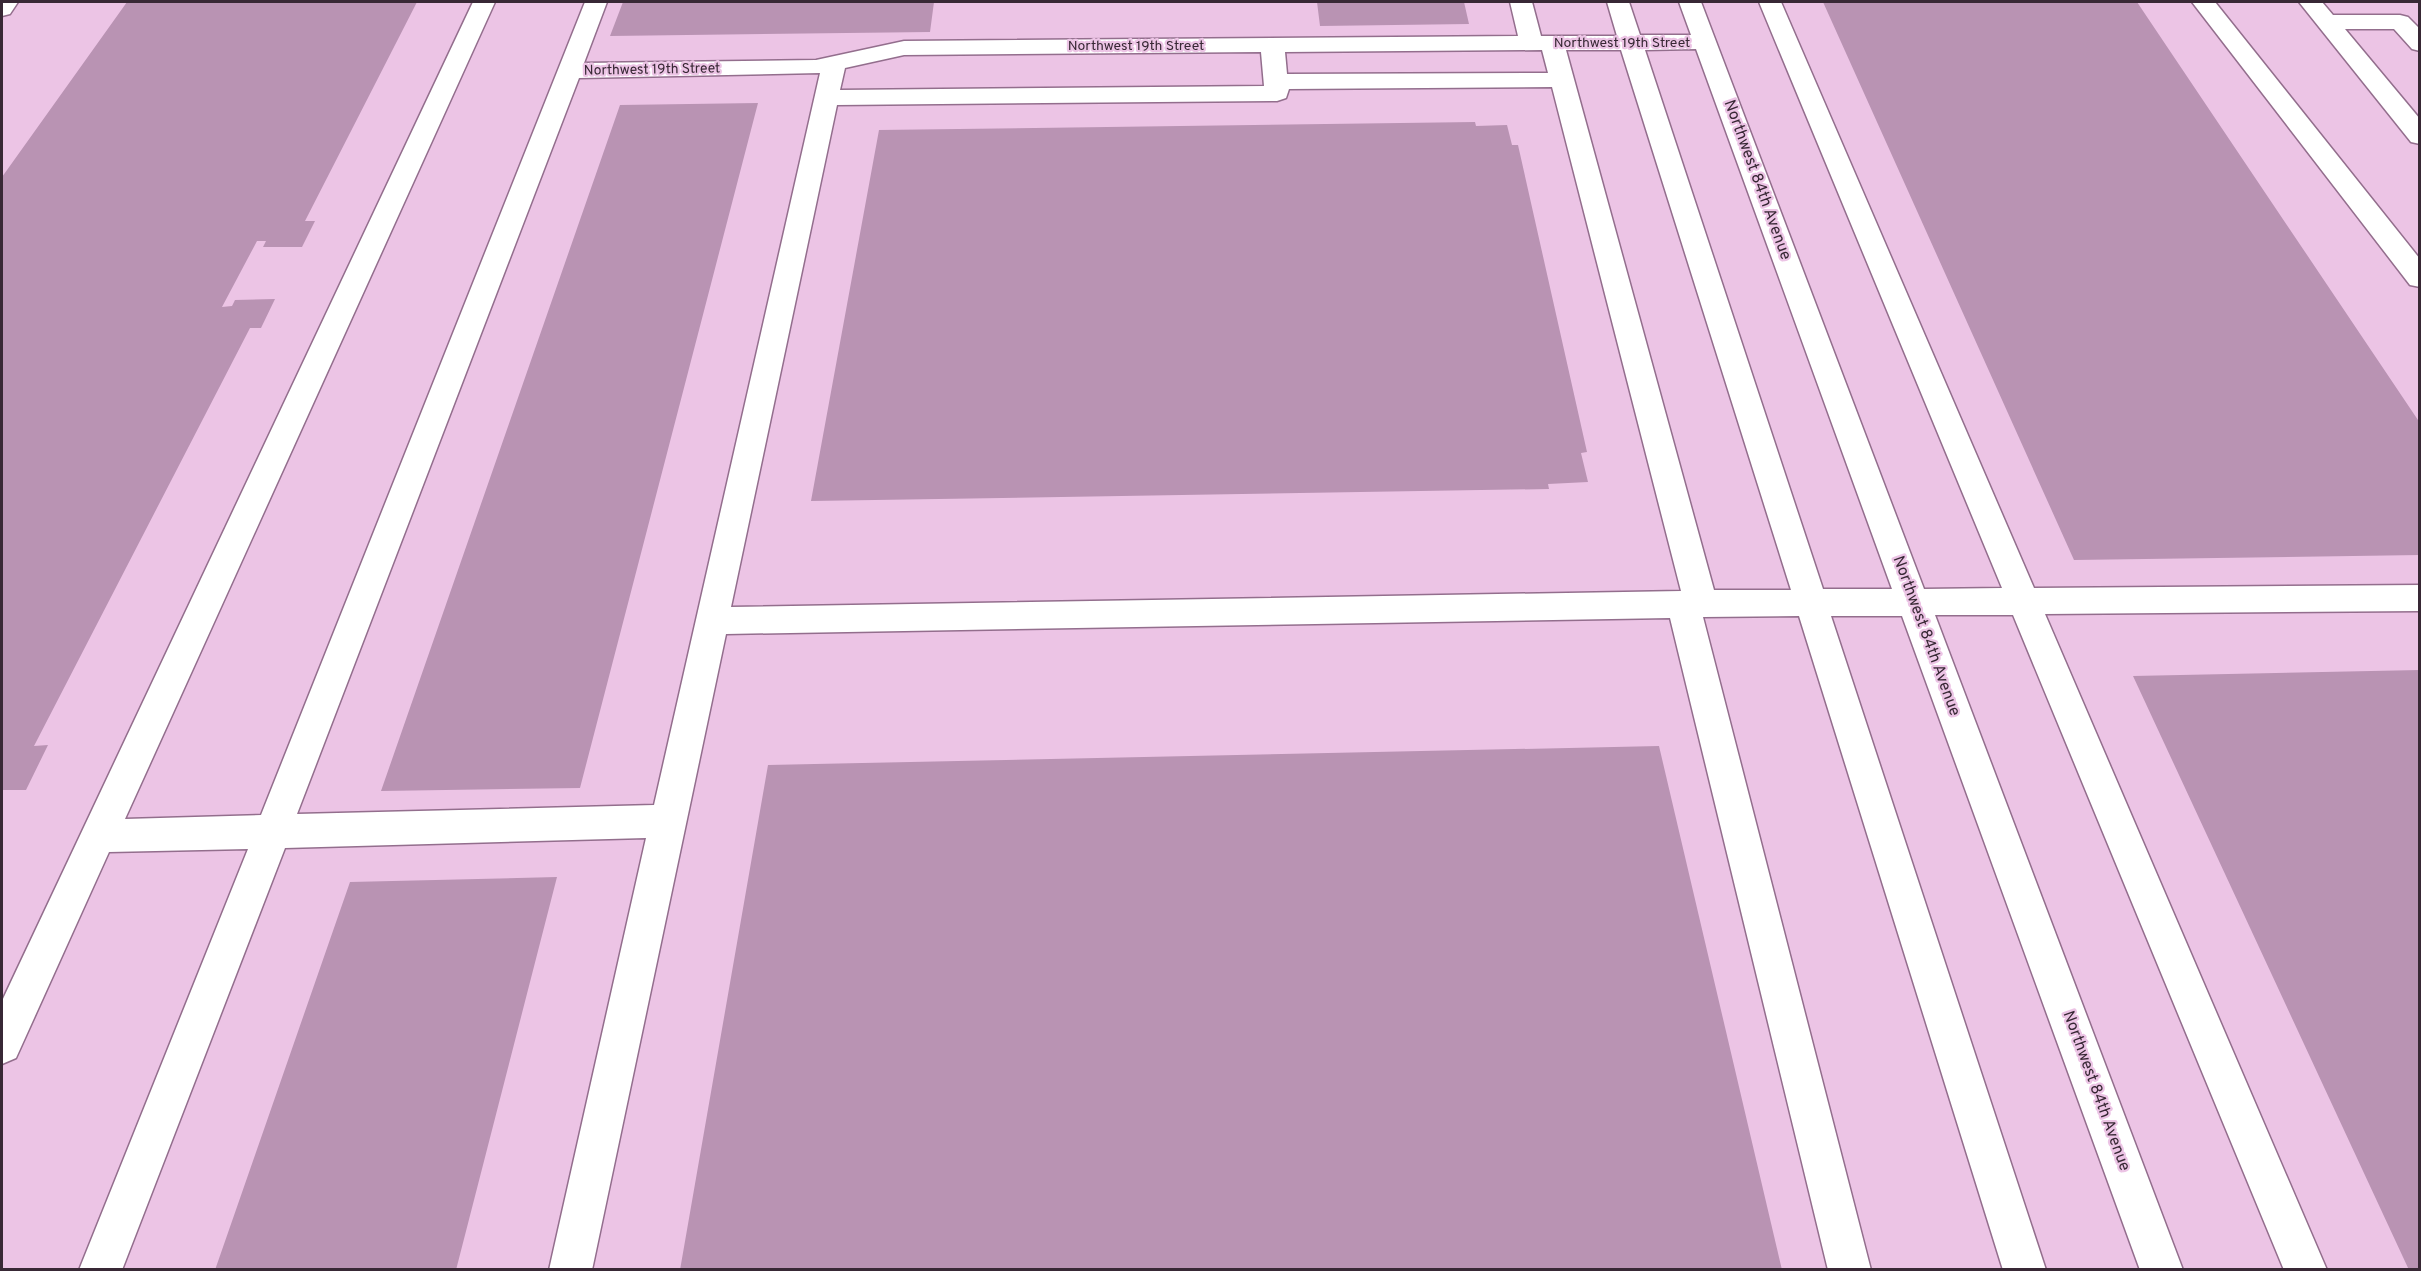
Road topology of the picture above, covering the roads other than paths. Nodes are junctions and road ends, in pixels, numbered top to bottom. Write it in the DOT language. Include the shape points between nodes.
graph roads {
  1 [pos="7,2"];
  2 [pos="484,2"];
  3 [pos="596,2"];
  4 [pos="1521,2"];
  5 [pos="1618,2"];
  6 [pos="1690,2"];
  7 [pos="1770,2"];
  8 [pos="2203,2"];
  9 [pos="2310,2"];
  10 [pos="2,9"];
  11 [pos="2327,22"];
  12 [pos="1706,42"];
  13 [pos="1541,43"];
  14 [pos="1631,43"];
  15 [pos="2420,44"];
  16 [pos="1272,45"];
  17 [pos="834,63"];
  18 [pos="569,71"];
  19 [pos="1562,80"];
  20 [pos="1275,82"];
  21 [pos="826,98"];
  22 [pos="2417,129"];
  23 [pos="2420,278"];
  24 [pos="2420,598"];
  25 [pos="2023,602"];
  26 [pos="1914,603"];
  27 [pos="1692,604"];
  28 [pos="1811,604"];
  29 [pos="711,621"];
  30 [pos="667,821"];
  31 [pos="273,831"];
  32 [pos="98,836"];
  33 [pos="2,1044"];
  34 [pos="100,1269"];
  35 [pos="570,1269"];
  36 [pos="1850,1269"];
  37 [pos="2025,1269"];
  38 [pos="2162,1269"];
  39 [pos="2306,1269"];
  1 -- 10 [label="street"];
  2 -- 32 [label="street"];
  3 -- 18 [label="street"];
  4 -- 13 [label="street"];
  5 -- 14 [label="street"];
  6 -- 12 [label="street, Northwest 84th Avenue"];
  7 -- 25 [label="street"];
  8 -- 23 [label="street"];
  9 -- 11 [label="street"];
  11 -- 15 [label="street" via="2400,22"];
  11 -- 22 [label="street"];
  12 -- 14 [label="street, Northwest 19th Street"];
  12 -- 26 [label="street, Northwest 84th Avenue"];
  13 -- 14 [label="street, Northwest 19th Street"];
  13 -- 16 [label="street, Northwest 19th Street"];
  13 -- 19 [label="street"];
  14 -- 28 [label="street"];
  16 -- 17 [label="street, Northwest 19th Street" via="904,48"];
  16 -- 20 [label="street"];
  17 -- 18 [label="street, Northwest 19th Street" via="816,67"];
  17 -- 21 [label="street"];
  18 -- 31 [label="street"];
  19 -- 20 [label="street"];
  19 -- 27 [label="street"];
  20 -- 21 [label="street" via="1276,93"];
  21 -- 29 [label="street"];
  24 -- 25 [label="street"];
  25 -- 26 [label="street"];
  25 -- 39 [label="street"];
  26 -- 28 [label="street"];
  26 -- 38 [label="street, Northwest 84th Avenue"];
  27 -- 28 [label="street"];
  27 -- 29 [label="street"];
  27 -- 36 [label="street"];
  28 -- 37 [label="street"];
  29 -- 30 [label="street"];
  30 -- 31 [label="street"];
  30 -- 35 [label="street"];
  31 -- 32 [label="street"];
  31 -- 34 [label="street"];
  32 -- 33 [label="street"];
}
